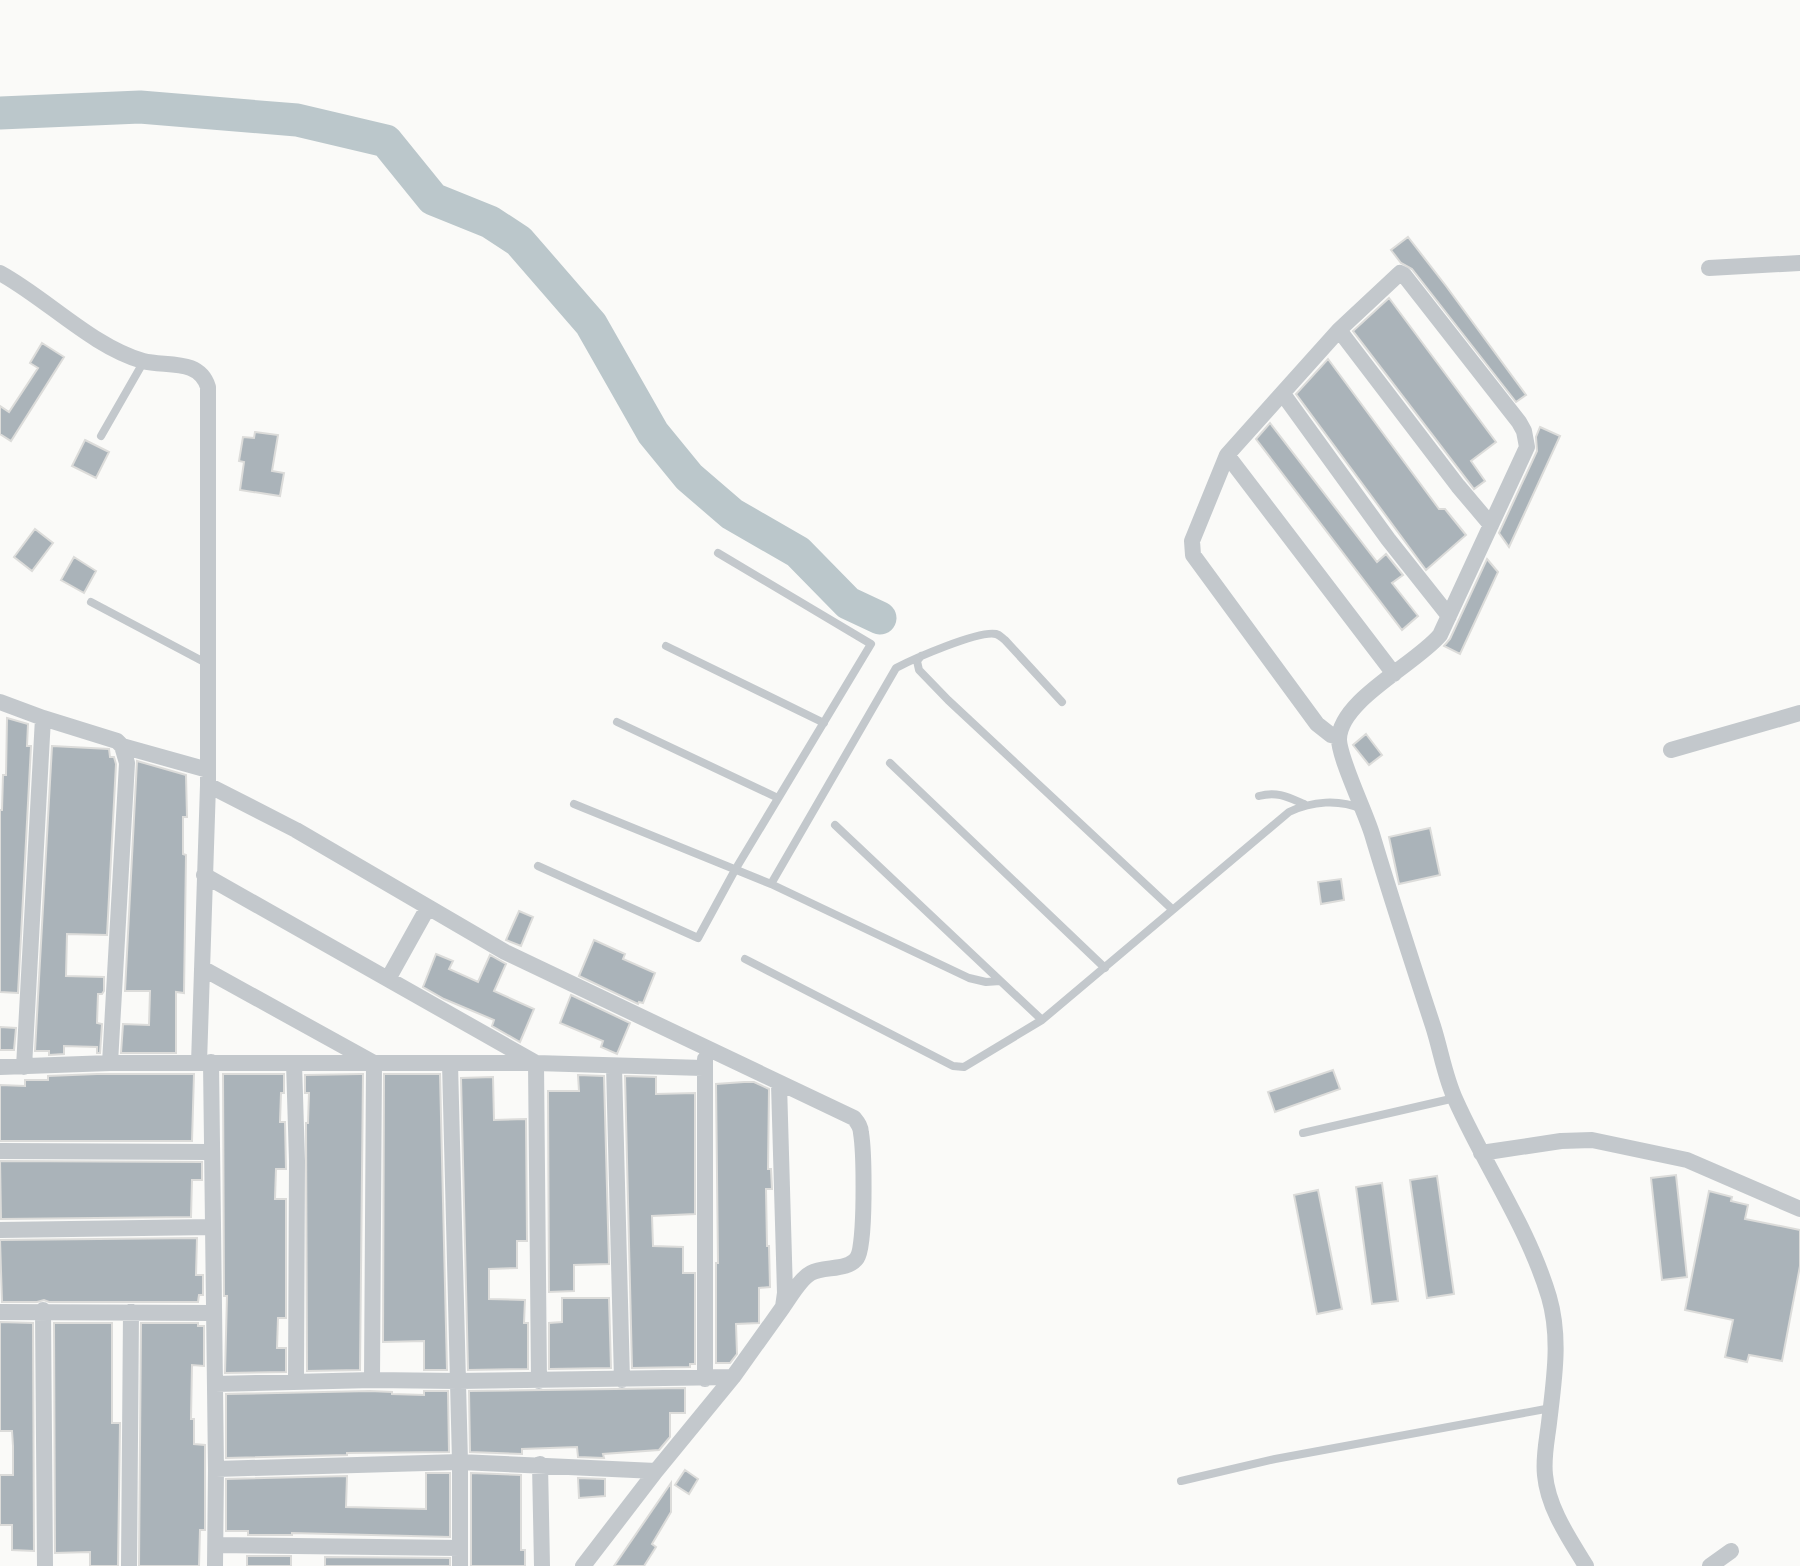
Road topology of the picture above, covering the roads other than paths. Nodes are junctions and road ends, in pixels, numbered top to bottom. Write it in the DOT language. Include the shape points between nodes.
graph roads {
  1 [pos="1800,263"];
  2 [pos="1709,268"];
  3 [pos="0,273"];
  4 [pos="1339,330"];
  5 [pos="144,361"];
  6 [pos="1283,394"];
  7 [pos="101,436"];
  8 [pos="1227,455"];
  9 [pos="1491,525"];
  10 [pos="718,553"];
  11 [pos="90,602"];
  12 [pos="1449,616"];
  13 [pos="666,646"];
  14 [pos="922,655"];
  15 [pos="206,663"];
  16 [pos="1394,674"];
  17 [pos="0,702"];
  18 [pos="1062,702"];
  19 [pos="1800,713"];
  20 [pos="43,718"];
  21 [pos="617,722"];
  22 [pos="824,723"];
  23 [pos="1339,737"];
  24 [pos="122,746"];
  25 [pos="1671,750"];
  26 [pos="890,763"];
  27 [pos="208,778"];
  28 [pos="1259,796"];
  29 [pos="779,798"];
  30 [pos="574,804"];
  31 [pos="1304,804"];
  32 [pos="1365,811"];
  33 [pos="835,825"];
  34 [pos="538,866"];
  35 [pos="735,870"];
  36 [pos="204,875"];
  37 [pos="771,884"];
  38 [pos="427,909"];
  39 [pos="1172,909"];
  40 [pos="745,959"];
  41 [pos="202,968"];
  42 [pos="1105,968"];
  43 [pos="388,979"];
  44 [pos="1000,981"];
  45 [pos="1042,1020"];
  46 [pos="707,1048"];
  47 [pos="110,1063"];
  48 [pos="205,1063"];
  49 [pos="294,1063"];
  50 [pos="374,1063"];
  51 [pos="450,1063"];
  52 [pos="536,1063"];
  53 [pos="24,1066"];
  54 [pos="614,1066"];
  55 [pos="0,1068"];
  56 [pos="704,1068"];
  57 [pos="779,1084"];
  58 [pos="1455,1098"];
  59 [pos="1303,1133"];
  60 [pos="0,1150"];
  61 [pos="210,1152"];
  62 [pos="1481,1153"];
  63 [pos="1800,1209"];
  64 [pos="213,1227"];
  65 [pos="0,1230"];
  66 [pos="783,1307"];
  67 [pos="43,1310"];
  68 [pos="0,1312"];
  69 [pos="131,1312"];
  70 [pos="212,1313"];
  71 [pos="733,1377"];
  72 [pos="705,1379"];
  73 [pos="372,1380"];
  74 [pos="622,1380"];
  75 [pos="458,1381"];
  76 [pos="539,1381"];
  77 [pos="296,1382"];
  78 [pos="215,1384"];
  79 [pos="1551,1408"];
  80 [pos="460,1462"];
  81 [pos="540,1464"];
  82 [pos="216,1469"];
  83 [pos="656,1471"];
  84 [pos="1181,1481"];
  85 [pos="216,1545"];
  86 [pos="460,1548"];
  87 [pos="1731,1550"];
  88 [pos="46,1566"];
  89 [pos="130,1566"];
  90 [pos="215,1566"];
  91 [pos="460,1566"];
  92 [pos="542,1566"];
  93 [pos="583,1566"];
  94 [pos="1586,1566"];
  95 [pos="1710,1566"];
  1 -- 2 [label="street"];
  3 -- 5 [label="street" via="102,342"];
  4 -- 6 [label="street"];
  4 -- 9 [label="street"];
  4 -- 9 [label="street" via="1397,273 1405,275 1524,431 1527,447"];
  5 -- 7 [label="lane"];
  5 -- 15 [label="street" via="194,368 208,387"];
  6 -- 8 [label="street"];
  6 -- 12 [label="street"];
  8 -- 16 [label="street"];
  8 -- 23 [label="street" via="1192,541 1193,555 1317,724"];
  9 -- 12 [label="street"];
  10 -- 22 [label="lane" via="871,644"];
  11 -- 15 [label="lane"];
  12 -- 16 [label="street" via="1430,646"];
  13 -- 22 [label="lane"];
  14 -- 18 [label="lane" via="996,634"];
  14 -- 37 [label="lane" via="896,668"];
  14 -- 39 [label="lane" via="917,661 919,670 948,700"];
  15 -- 27 [label="street"];
  16 -- 23 [label="street" via="1353,709"];
  17 -- 20 [label="street"];
  19 -- 25 [label="street"];
  20 -- 24 [label="street"];
  20 -- 53 [label="street"];
  21 -- 29 [label="lane"];
  22 -- 29 [label="lane"];
  23 -- 32 [label="street"];
  24 -- 27 [label="street"];
  24 -- 47 [label="street" via="127,763"];
  26 -- 42 [label="lane"];
  27 -- 36 [label="street"];
  27 -- 38 [label="street"];
  28 -- 31 [label="lane" via="1272,792"];
  29 -- 35 [label="lane"];
  30 -- 35 [label="lane"];
  31 -- 32 [label="lane" via="1349,804"];
  31 -- 39 [label="lane"];
  32 -- 58 [label="street"];
  33 -- 44 [label="lane"];
  34 -- 35 [label="lane" via="698,938"];
  35 -- 37 [label="lane"];
  36 -- 41 [label="street"];
  36 -- 43 [label="street"];
  37 -- 44 [label="lane" via="969,978"];
  38 -- 43 [label="street"];
  38 -- 46 [label="street" via="505,952"];
  39 -- 42 [label="lane"];
  40 -- 45 [label="lane" via="958,1067 970,1065"];
  41 -- 48 [label="street"];
  41 -- 50 [label="street"];
  42 -- 45 [label="lane"];
  43 -- 52 [label="street"];
  44 -- 45 [label="lane"];
  46 -- 56 [label="street"];
  46 -- 57 [label="street"];
  47 -- 48 [label="street"];
  47 -- 53 [label="street"];
  48 -- 49 [label="street"];
  48 -- 61 [label="street"];
  49 -- 50 [label="street"];
  49 -- 77 [label="street"];
  50 -- 51 [label="street"];
  50 -- 73 [label="street"];
  51 -- 52 [label="street"];
  51 -- 75 [label="street"];
  52 -- 54 [label="street"];
  52 -- 76 [label="street"];
  53 -- 55 [label="street"];
  54 -- 56 [label="street"];
  54 -- 74 [label="street"];
  56 -- 72 [label="street"];
  57 -- 66 [label="street"];
  57 -- 66 [label="street" via="857,1122 862,1131 858,1257 846,1265 810,1274"];
  58 -- 59 [label="lane"];
  58 -- 62 [label="street"];
  60 -- 61 [label="street"];
  61 -- 64 [label="street"];
  62 -- 63 [label="street" via="1592,1140 1687,1160"];
  62 -- 79 [label="street" via="1541,1269 1552,1308 1556,1353"];
  64 -- 65 [label="street"];
  64 -- 70 [label="street"];
  66 -- 71 [label="street"];
  67 -- 68 [label="street"];
  67 -- 69 [label="street"];
  67 -- 88 [label="street"];
  69 -- 70 [label="street"];
  69 -- 89 [label="street"];
  70 -- 78 [label="street"];
  71 -- 72 [label="street"];
  71 -- 83 [label="street"];
  72 -- 74 [label="street"];
  73 -- 75 [label="street"];
  73 -- 77 [label="street"];
  74 -- 76 [label="street"];
  75 -- 76 [label="street"];
  75 -- 80 [label="street"];
  77 -- 78 [label="street"];
  78 -- 82 [label="street"];
  79 -- 84 [label="lane"];
  79 -- 94 [label="street" via="1545,1477 1550,1499"];
  80 -- 81 [label="street"];
  80 -- 82 [label="street"];
  80 -- 86 [label="street"];
  81 -- 83 [label="street"];
  81 -- 92 [label="street"];
  82 -- 85 [label="street"];
  83 -- 93 [label="street"];
  85 -- 86 [label="street"];
  85 -- 90 [label="street"];
  86 -- 91 [label="street"];
  87 -- 95 [label="street"];
}
